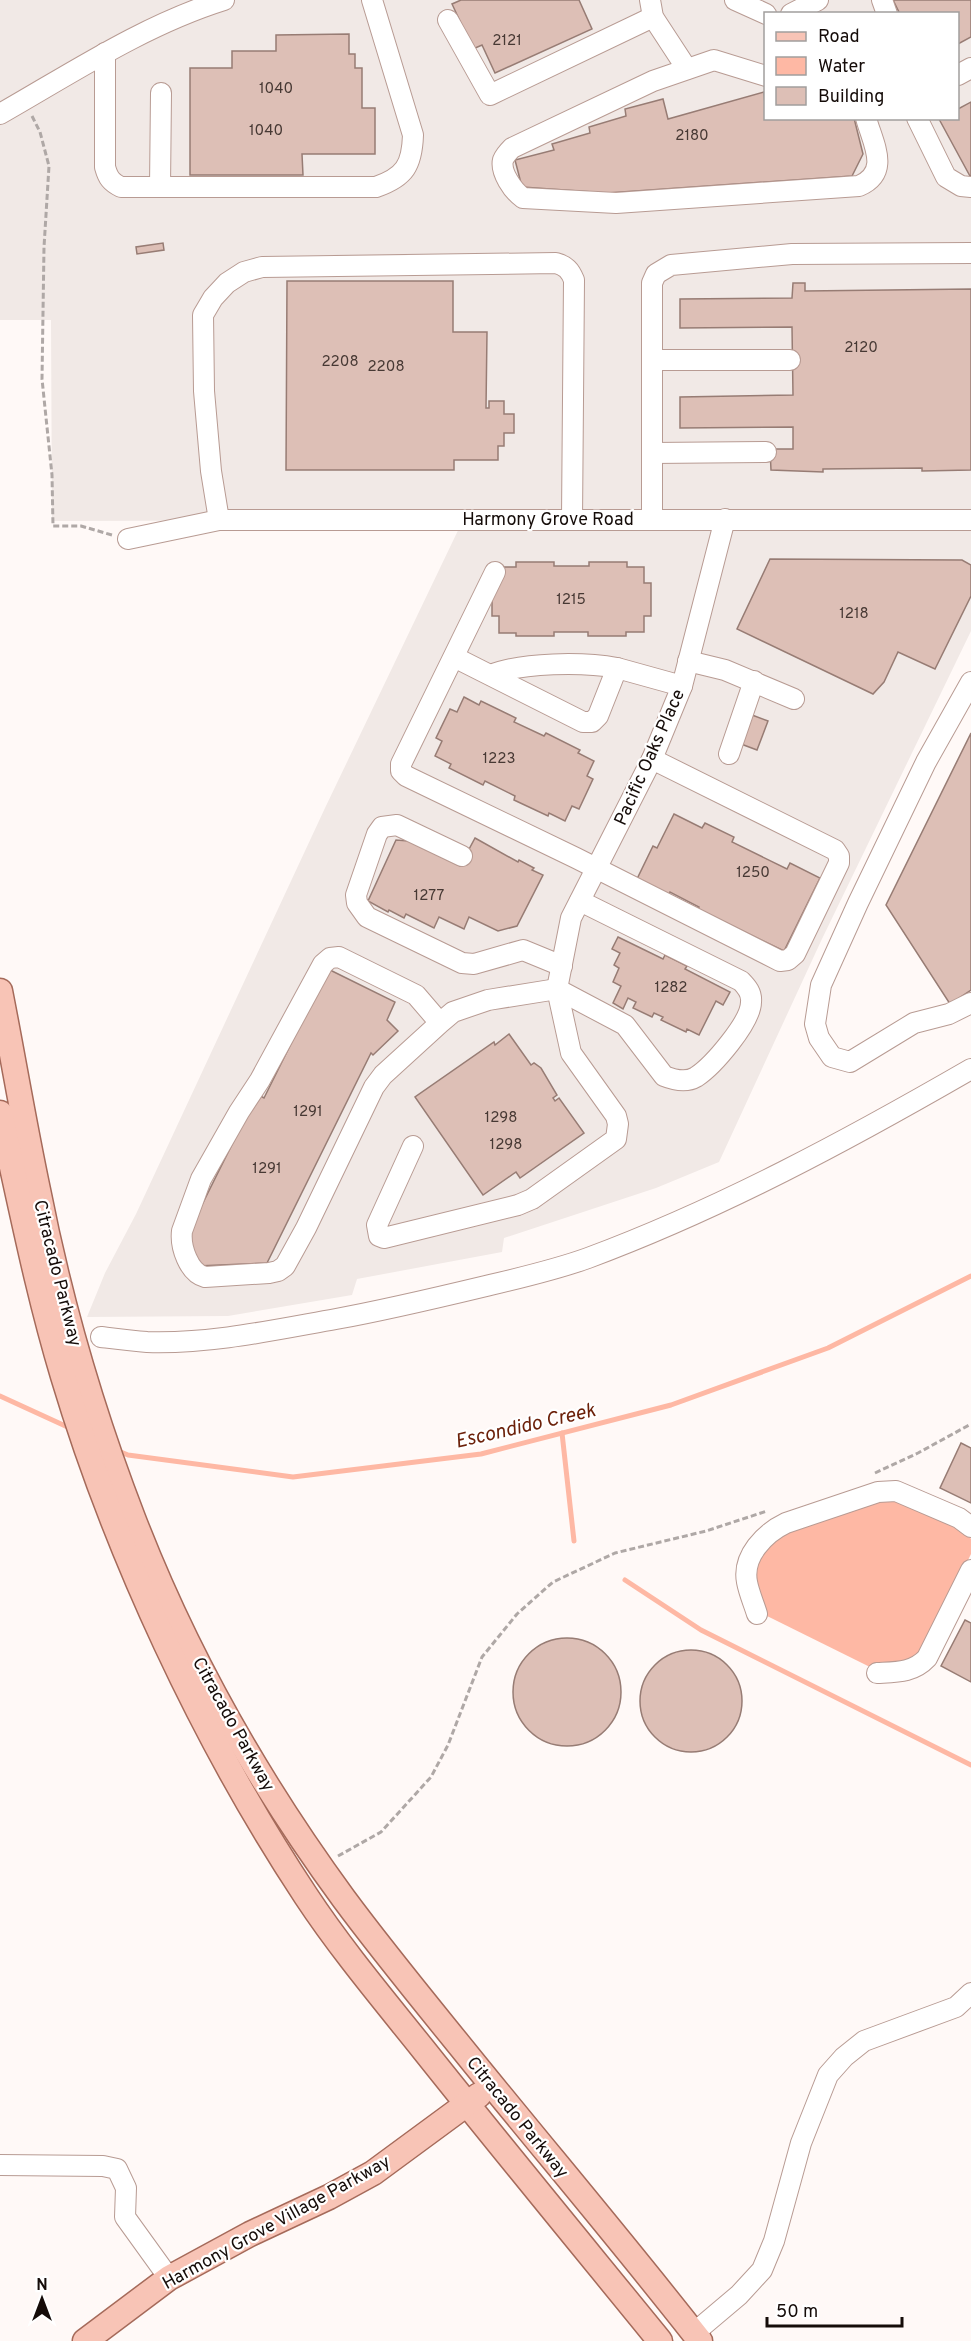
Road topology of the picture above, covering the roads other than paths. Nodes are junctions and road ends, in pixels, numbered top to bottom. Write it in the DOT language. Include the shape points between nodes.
graph roads {
  1 [pos="224,0"];
  2 [pos="372,0"];
  3 [pos="735,0"];
  4 [pos="818,0"];
  5 [pos="652,8"];
  6 [pos="795,12"];
  7 [pos="764,14"];
  8 [pos="448,20"];
  9 [pos="105,53"];
  10 [pos="687,69"];
  11 [pos="764,76"];
  12 [pos="160,93"];
  13 [pos="0,114"];
  14 [pos="867,120"];
  15 [pos="918,120"];
  16 [pos="160,187"];
  17 [pos="971,188"];
  18 [pos="971,254"];
  19 [pos="652,360"];
  20 [pos="790,360"];
  21 [pos="766,452"];
  22 [pos="652,453"];
  23 [pos="572,519"];
  24 [pos="652,519"];
  25 [pos="725,519"];
  26 [pos="219,520"];
  27 [pos="971,520"];
  28 [pos="128,539"];
  29 [pos="495,572"];
  30 [pos="454,657"];
  31 [pos="688,661"];
  32 [pos="617,668"];
  33 [pos="490,675"];
  34 [pos="754,681"];
  35 [pos="971,682"];
  36 [pos="682,686"];
  37 [pos="794,699"];
  38 [pos="729,754"];
  39 [pos="652,759"];
  40 [pos="462,856"];
  41 [pos="596,869"];
  42 [pos="580,901"];
  43 [pos="562,966"];
  44 [pos="557,989"];
  45 [pos="0,991"];
  46 [pos="971,1004"];
  47 [pos="440,1023"];
  48 [pos="971,1069"];
  49 [pos="0,1113"];
  50 [pos="413,1146"];
  51 [pos="101,1337"];
  52 [pos="73,1373"];
  53 [pos="971,1527"];
  54 [pos="971,1570"];
  55 [pos="162,1610"];
  56 [pos="757,1614"];
  57 [pos="877,1673"];
  58 [pos="971,1993"];
  59 [pos="492,2085"];
  60 [pos="467,2104"];
  61 [pos="0,2165"];
  62 [pos="169,2278"];
  63 [pos="697,2337"];
  64 [pos="85,2341"];
  65 [pos="660,2341"];
  1 -- 9 [label="street" via="198,8"];
  2 -- 16 [label="street" via="413,135 413,153 400,176 375,187"];
  3 -- 7 [label="street"];
  4 -- 6 [label="street"];
  5 -- 8 [label="street" via="490,95"];
  5 -- 10 [label="street"];
  9 -- 13 [label="street"];
  9 -- 16 [label="street" via="107,176 121,187"];
  10 -- 11 [label="street" via="714,60"];
  10 -- 14 [label="street" via="653,81 512,148 503,167 513,188 523,198 616,203 859,186 868,182 879,164"];
  12 -- 16 [label="street"];
  15 -- 17 [label="street" via="946,177"];
  18 -- 19 [label="street" via="792,254 671,265 656,274 652,283"];
  19 -- 20 [label="street"];
  19 -- 22 [label="street"];
  21 -- 22 [label="street"];
  22 -- 24 [label="street"];
  23 -- 24 [label="street, Harmony Grove Road"];
  23 -- 26 [label="street, Harmony Grove Road"];
  23 -- 26 [label="street" via="574,280 571,272 556,263 262,267 227,283 203,315 204,391"];
  24 -- 25 [label="street, Harmony Grove Road"];
  25 -- 27 [label="street, Harmony Grove Road"];
  25 -- 31 [label="street, Pacific Oaks Place"];
  26 -- 28 [label="street, Harmony Grove Road"];
  29 -- 30 [label="street"];
  30 -- 33 [label="street"];
  30 -- 41 [label="street" via="401,771"];
  31 -- 34 [label="street"];
  31 -- 36 [label="street, Pacific Oaks Place"];
  32 -- 33 [label="street" via="521,666"];
  32 -- 33 [label="street" via="592,722 583,722"];
  32 -- 36 [label="street"];
  34 -- 37 [label="street"];
  34 -- 38 [label="street"];
  35 -- 46 [label="street" via="926,762 858,903 821,985 814,1024 832,1057 850,1062 914,1023"];
  36 -- 39 [label="street, Pacific Oaks Place"];
  39 -- 41 [label="street, Pacific Oaks Place"];
  39 -- 41 [label="street" via="836,850 840,863 795,954 780,961"];
  40 -- 43 [label="street" via="397,825 382,827 356,896 357,903 367,917 462,963 474,964 523,950"];
  41 -- 42 [label="street, Pacific Oaks Place"];
  42 -- 43 [label="street, Pacific Oaks Place" via="571,918"];
  42 -- 44 [label="street" via="741,981 752,1004 740,1030 724,1050 696,1077 674,1080 664,1076 625,1025"];
  43 -- 44 [label="street, Pacific Oaks Place"];
  44 -- 47 [label="street" via="488,999 453,1012"];
  44 -- 50 [label="street" via="571,1053 616,1116 616,1139 518,1205 384,1238 379,1236 377,1225"];
  45 -- 52 [label="main road, Citracado Parkway"];
  47 -- 47 [label="street" via="405,988 339,957 323,964 201,1179 181,1239 198,1275 269,1273 285,1266 374,1087"];
  48 -- 51 [label="street" via="801,1163 667,1226 533,1275 268,1331 148,1342"];
  49 -- 52 [label="main road, Citracado Parkway"];
  52 -- 55 [label="main road, Citracado Parkway" via="108,1451"];
  53 -- 56 [label="street" via="896,1491 878,1492 786,1523 764,1537 750,1563 747,1581"];
  54 -- 57 [label="street" via="927,1658 904,1672"];
  55 -- 59 [label="main road, Citracado Parkway" via="203,1671 285,1814 381,1947"];
  55 -- 60 [label="main road, Citracado Parkway" via="193,1696 291,1872 326,1926"];
  58 -- 63 [label="street" via="956,2007 864,2041 828,2075 801,2144 762,2270"];
  59 -- 60 [label="main road, Harmony Grove Village Parkway"];
  59 -- 63 [label="main road, Citracado Parkway"];
  60 -- 62 [label="main road, Harmony Grove Village Parkway" via="373,2172"];
  60 -- 65 [label="main road, Citracado Parkway"];
  61 -- 62 [label="street" via="117,2169 126,2188 125,2217"];
  62 -- 64 [label="main road, Harmony Grove Village Parkway"];
}
